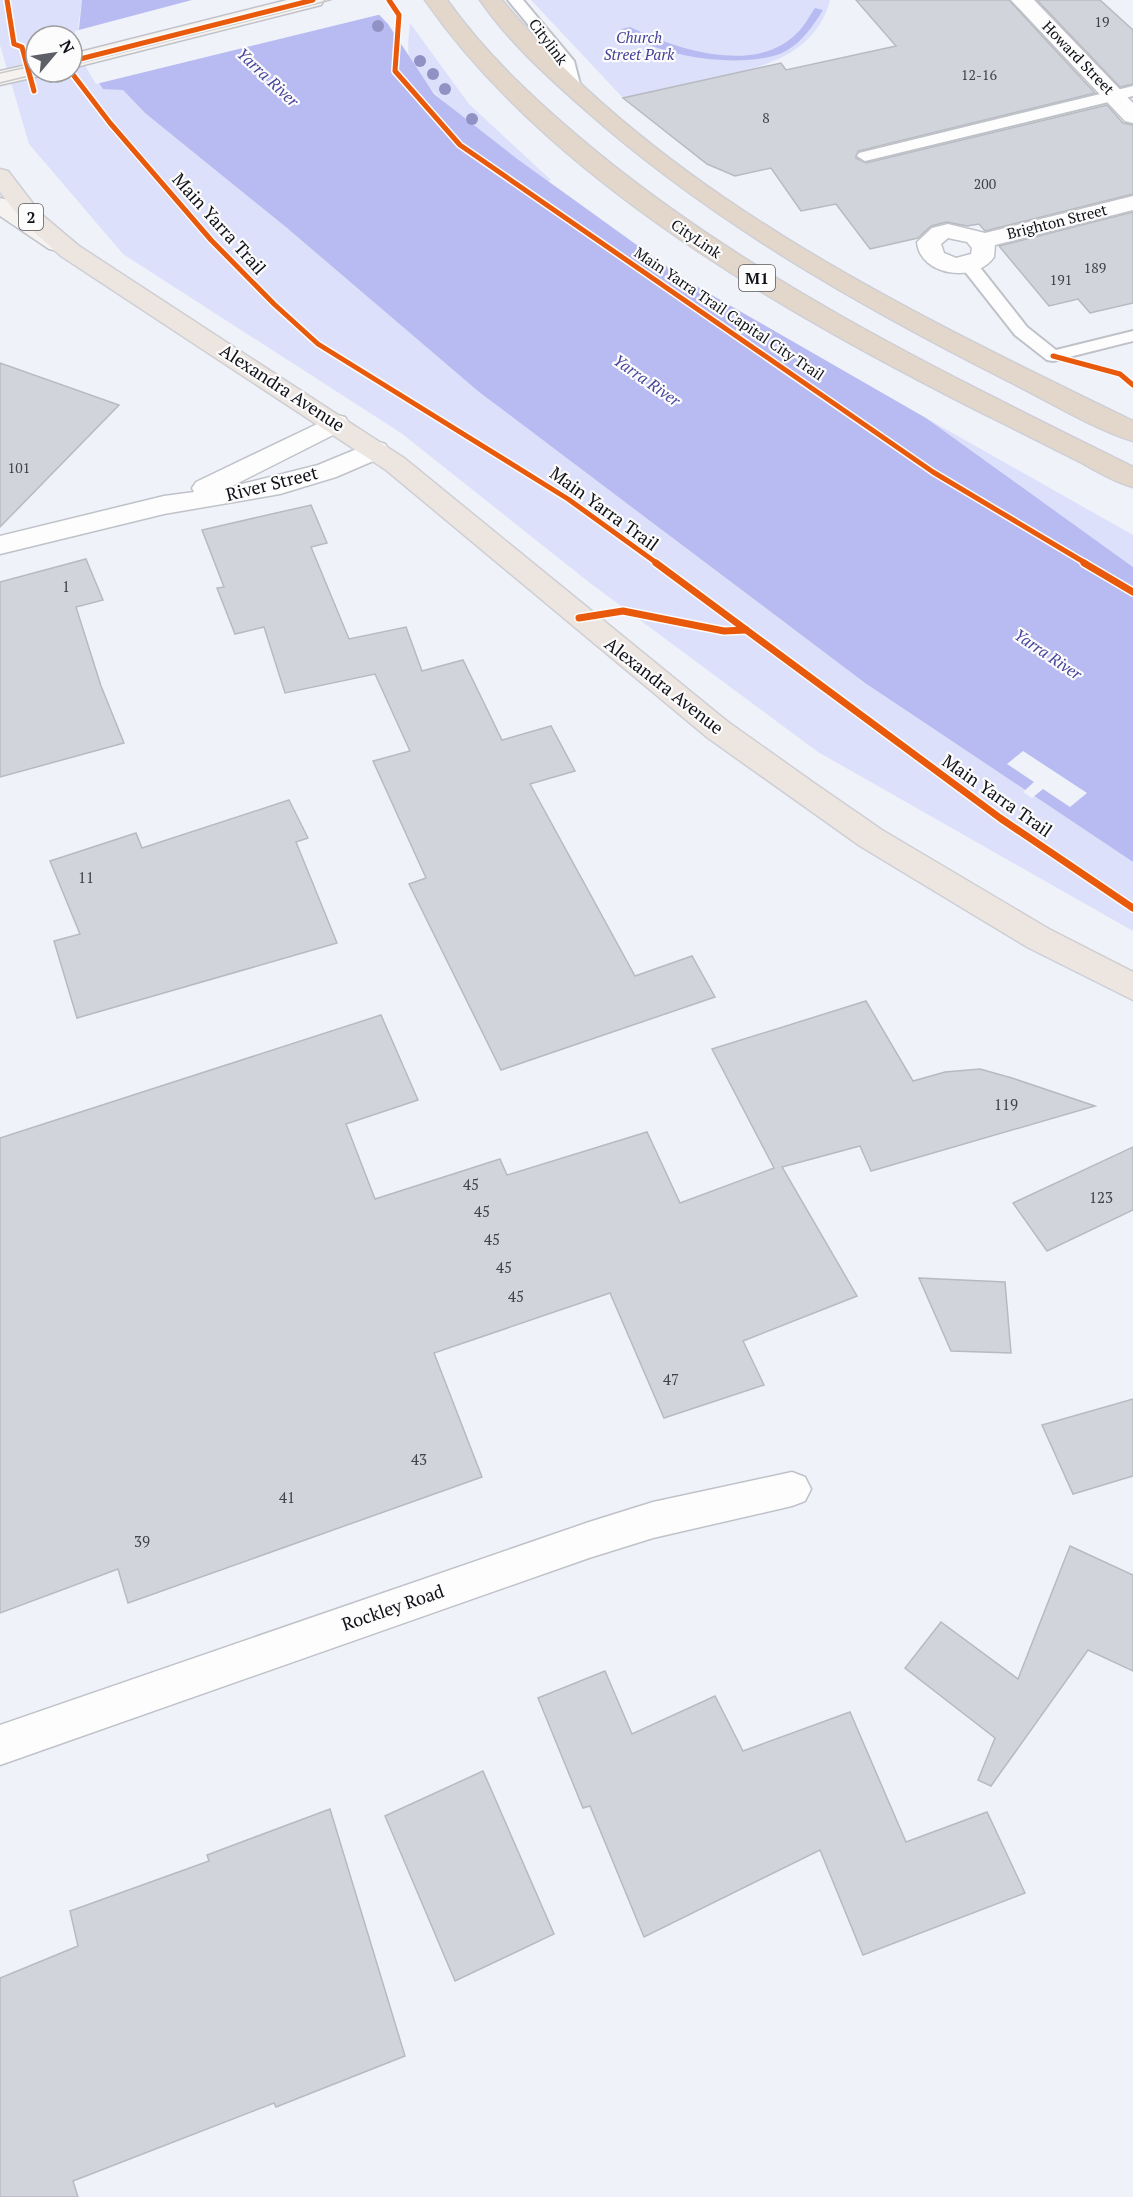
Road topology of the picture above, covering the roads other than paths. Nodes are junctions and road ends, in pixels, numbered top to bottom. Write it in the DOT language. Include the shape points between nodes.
graph roads {
  1 [pos="313,0"];
  2 [pos="436,0"];
  3 [pos="491,0"];
  4 [pos="515,0"];
  5 [pos="1022,0"];
  6 [pos="84,58"];
  7 [pos="24,73"];
  8 [pos="0,78"];
  9 [pos="573,88"];
  10 [pos="1123,94"];
  11 [pos="1133,116"];
  12 [pos="866,156"];
  13 [pos="0,176"];
  14 [pos="1133,202"];
  15 [pos="0,204"];
  16 [pos="981,241"];
  17 [pos="70,251"];
  18 [pos="969,264"];
  19 [pos="1133,336"];
  20 [pos="336,423"];
  21 [pos="1133,432"];
  22 [pos="376,450"];
  23 [pos="1133,478"];
  24 [pos="164,505"];
  25 [pos="0,545"];
  26 [pos="1133,987"];
  27 [pos="792,1489"];
  28 [pos="0,1745"];
  1 -- 6 [label="main road"];
  2 -- 23 [label="highway, CityLink / M1" via="486,60 547,122 688,234 803,307 888,354"];
  3 -- 9 [label="highway, M1"];
  4 -- 9 [label="lane, Citylink" via="566,61"];
  5 -- 10 [label="street, Howard Street"];
  7 -- 8 [label="main road"];
  9 -- 21 [label="highway, M1" via="691,184 801,258 921,326"];
  10 -- 11 [label="street, Howard Street"];
  10 -- 12 [label="lane"];
  13 -- 17 [label="main road, Alexandra Avenue / 2" via="33,219"];
  14 -- 16 [label="street, Brighton Street"];
  15 -- 17 [label="main road, Alexandra Avenue"];
  16 -- 18 [label="street, Brighton Street" via="982,257"];
  16 -- 18 [label="street" via="966,233 948,231 929,242 930,254 942,262"];
  17 -- 20 [label="main road, Alexandra Avenue / 2"];
  18 -- 19 [label="lane" via="1022,331 1053,356"];
  20 -- 22 [label="main road, Alexandra Avenue / 2"];
  20 -- 24 [label="street, River Street" via="232,476"];
  22 -- 24 [label="street, River Street" via="280,485 240,495"];
  22 -- 26 [label="main road, Alexandra Avenue / 2" via="718,730 803,791 871,838 1038,938"];
  24 -- 25 [label="street, River Street"];
  27 -- 28 [label="street, Rockley Road" via="652,1520 589,1540"];
}
